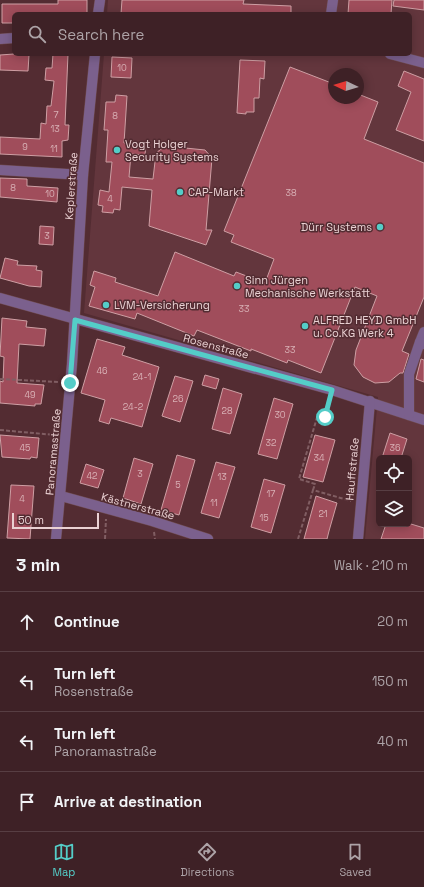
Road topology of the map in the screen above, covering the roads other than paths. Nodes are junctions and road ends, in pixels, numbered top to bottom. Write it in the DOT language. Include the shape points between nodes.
graph roads {
  1 [pos="100,0"];
  2 [pos="333,0"];
  3 [pos="98,12"];
  4 [pos="331,12"];
  5 [pos="12,38"];
  6 [pos="0,39"];
  7 [pos="95,56"];
  8 [pos="398,56"];
  9 [pos="424,63"];
  10 [pos="0,170"];
  11 [pos="84,175"];
  12 [pos="0,298"];
  13 [pos="75,320"];
  14 [pos="424,332"];
  15 [pos="422,343"];
  16 [pos="370,402"];
  17 [pos="409,415"];
  18 [pos="424,420"];
  19 [pos="61,496"];
  20 [pos="56,539"];
  21 [pos="208,539"];
  22 [pos="358,539"];
  1 -- 3 [label="street"];
  2 -- 4 [label="street"];
  5 -- 6 [label="street"];
  7 -- 11 [label="street, Keplerstraße"];
  8 -- 9 [label="street"];
  10 -- 11 [label="street"];
  11 -- 13 [label="street, Keplerstraße"];
  12 -- 13 [label="street, Rosenstraße"];
  13 -- 16 [label="street, Rosenstraße"];
  13 -- 19 [label="street, Panoramastraße"];
  14 -- 15 [label="street"];
  15 -- 17 [label="street" via="409,374"];
  16 -- 17 [label="street, Rosenstraße"];
  16 -- 22 [label="street, Hauffstraße"];
  17 -- 18 [label="street, Rosenstraße"];
  19 -- 20 [label="street, Panoramastraße"];
  19 -- 21 [label="street, Kästnerstraße"];
}
